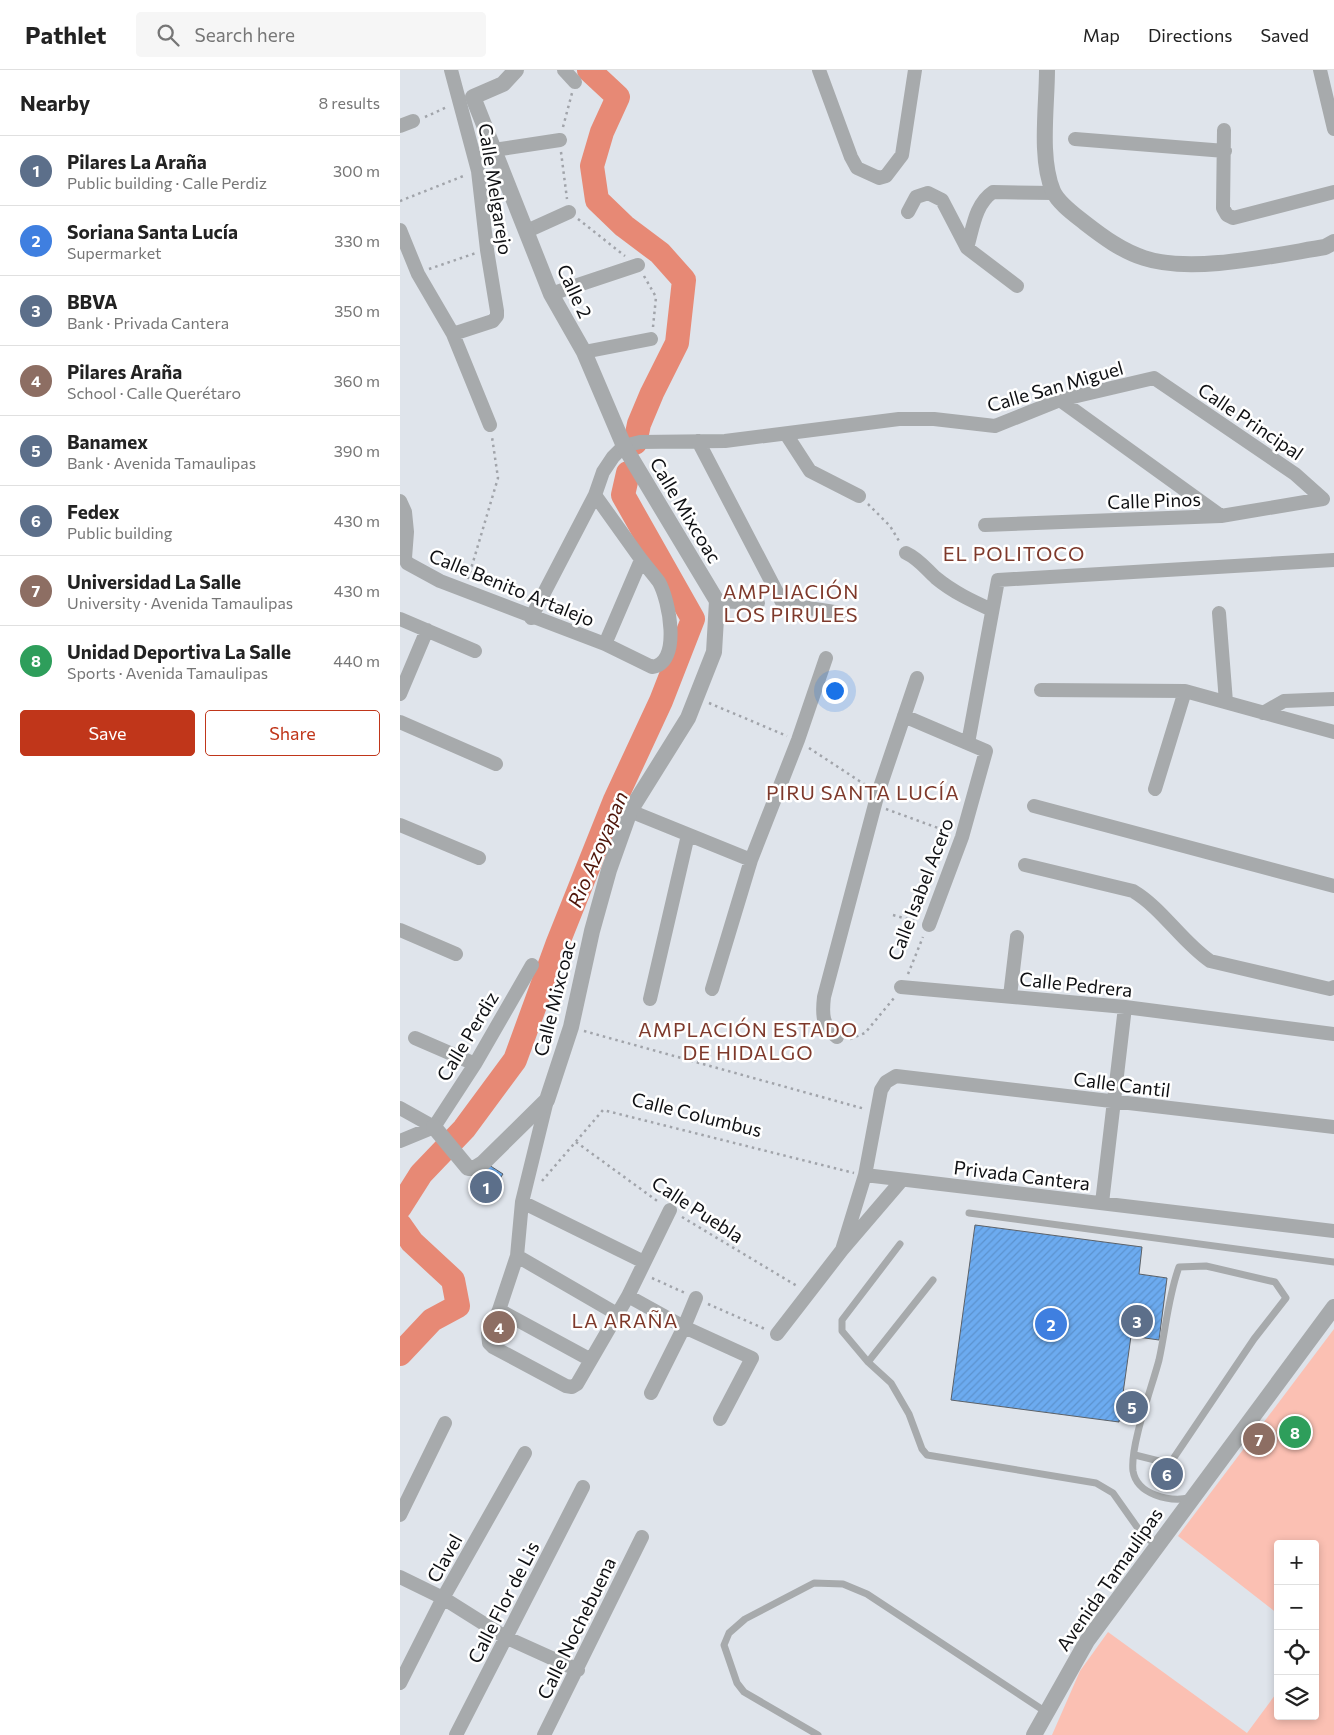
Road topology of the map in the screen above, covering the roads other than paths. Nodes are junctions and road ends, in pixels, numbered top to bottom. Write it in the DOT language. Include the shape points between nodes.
graph roads {
  1 [pos="451,70"];
  2 [pos="516,70"];
  3 [pos="564,70"];
  4 [pos="820,70"];
  5 [pos="915,70"];
  6 [pos="1048,70"];
  7 [pos="1320,70"];
  8 [pos="575,82"];
  9 [pos="467,99"];
  10 [pos="1334,129"];
  11 [pos="1224,130"];
  12 [pos="1075,139"];
  13 [pos="560,140"];
  14 [pos="494,150"];
  15 [pos="1225,151"];
  16 [pos="1334,192"];
  17 [pos="1053,193"];
  18 [pos="569,212"];
  19 [pos="908,212"];
  20 [pos="400,230"];
  21 [pos="527,231"];
  22 [pos="1334,242"];
  23 [pos="967,248"];
  24 [pos="638,265"];
  25 [pos="1017,286"];
  26 [pos="551,294"];
  27 [pos="453,334"];
  28 [pos="651,339"];
  29 [pos="584,352"];
  30 [pos="1154,378"];
  31 [pos="1060,400"];
  32 [pos="490,425"];
  33 [pos="786,434"];
  34 [pos="698,441"];
  35 [pos="624,446"];
  36 [pos="595,495"];
  37 [pos="859,496"];
  38 [pos="1323,500"];
  39 [pos="400,501"];
  40 [pos="1221,516"];
  41 [pos="985,526"];
  42 [pos="404,531"];
  43 [pos="906,553"];
  44 [pos="642,560"];
  45 [pos="1334,560"];
  46 [pos="717,601"];
  47 [pos="758,603"];
  48 [pos="992,610"];
  49 [pos="1219,613"];
  50 [pos="847,614"];
  51 [pos="531,618"];
  52 [pos="400,619"];
  53 [pos="427,630"];
  54 [pos="605,644"];
  55 [pos="474,651"];
  56 [pos="826,658"];
  57 [pos="918,678"];
  58 [pos="1041,690"];
  59 [pos="1184,691"];
  60 [pos="400,694"];
  61 [pos="1334,699"];
  62 [pos="1226,702"];
  63 [pos="1263,713"];
  64 [pos="904,716"];
  65 [pos="400,722"];
  66 [pos="1334,732"];
  67 [pos="968,743"];
  68 [pos="496,764"];
  69 [pos="1155,789"];
  70 [pos="1034,806"];
  71 [pos="630,811"];
  72 [pos="400,825"];
  73 [pos="688,835"];
  74 [pos="479,858"];
  75 [pos="751,860"];
  76 [pos="1025,865"];
  77 [pos="1334,886"];
  78 [pos="929,925"];
  79 [pos="400,930"];
  80 [pos="1017,937"];
  81 [pos="456,954"];
  82 [pos="532,965"];
  83 [pos="1334,987"];
  84 [pos="712,988"];
  85 [pos="901,988"];
  86 [pos="1010,996"];
  87 [pos="650,999"];
  88 [pos="1125,1007"];
  89 [pos="1334,1034"];
  90 [pos="836,1036"];
  91 [pos="415,1038"];
  92 [pos="475,1064"];
  93 [pos="547,1100"];
  94 [pos="1115,1102"];
  95 [pos="400,1108"];
  96 [pos="434,1127"];
  97 [pos="1334,1127"];
  98 [pos="400,1141"];
  99 [pos="865,1176"];
  100 [pos="902,1180"];
  101 [pos="522,1202"];
  102 [pos="1102,1204"];
  103 [pos="670,1210"];
  104 [pos="969,1213"];
  105 [pos="1334,1231"];
  106 [pos="900,1244"];
  107 [pos="842,1250"];
  108 [pos="517,1256"];
  109 [pos="644,1262"];
  110 [pos="1334,1262"];
  111 [pos="933,1280"];
  112 [pos="628,1296"];
  113 [pos="696,1298"];
  114 [pos="1334,1307"];
  115 [pos="499,1310"];
  116 [pos="617,1314"];
  117 [pos="684,1327"];
  118 [pos="777,1334"];
  119 [pos="591,1360"];
  120 [pos="868,1362"];
  121 [pos="651,1393"];
  122 [pos="720,1419"];
  123 [pos="445,1423"];
  124 [pos="525,1452"];
  125 [pos="1134,1455"];
  126 [pos="583,1487"];
  127 [pos="1191,1497"];
  128 [pos="400,1515"];
  129 [pos="642,1537"];
  130 [pos="1156,1545"];
  131 [pos="400,1577"];
  132 [pos="443,1598"];
  133 [pos="504,1637"];
  134 [pos="578,1670"];
  135 [pos="400,1683"];
  136 [pos="1046,1712"];
  137 [pos="456,1735"];
  138 [pos="544,1735"];
  139 [pos="818,1735"];
  140 [pos="1034,1735"];
  1 -- 9 [label="street, Calle Melgarejo"];
  2 -- 9 [label="street" via="503,84"];
  3 -- 8 [label="street"];
  4 -- 5 [label="street" via="857,168 879,178 886,176 902,155"];
  6 -- 17 [label="street" via="1046,169"];
  7 -- 10 [label="street"];
  9 -- 14 [label="street, Calle 2"];
  9 -- 27 [label="street, Calle Melgarejo" via="497,316"];
  11 -- 15 [label="street"];
  12 -- 15 [label="street"];
  13 -- 14 [label="street"];
  14 -- 21 [label="street, Calle 2"];
  15 -- 16 [label="street" via="1224,208 1232,218"];
  17 -- 22 [label="street" via="1107,240 1144,259 1179,264 1232,262 1325,247"];
  17 -- 23 [label="street" via="993,192 985,197 979,205"];
  18 -- 21 [label="street"];
  19 -- 23 [label="street" via="916,197 928,193 942,200"];
  20 -- 27 [label="street" via="418,274"];
  21 -- 26 [label="street, Calle 2"];
  23 -- 25 [label="street"];
  24 -- 26 [label="street"];
  26 -- 29 [label="street, Calle 2"];
  27 -- 32 [label="street"];
  28 -- 29 [label="street"];
  29 -- 35 [label="street, Calle 2"];
  30 -- 31 [label="street, Calle San Miguel"];
  30 -- 38 [label="street, Calle Principal" via="1295,474"];
  31 -- 33 [label="street, Calle San Miguel" via="995,426 899,419"];
  31 -- 40 [label="street"];
  33 -- 34 [label="street, Calle San Miguel"];
  33 -- 37 [label="street" via="810,471"];
  34 -- 35 [label="street, Calle San Miguel" via="640,442"];
  34 -- 50 [label="street" via="783,604"];
  35 -- 36 [label="street" via="603,472"];
  35 -- 46 [label="street, Calle Mixcoac"];
  36 -- 44 [label="street"];
  36 -- 51 [label="street"];
  38 -- 40 [label="street, Calle Pinos"];
  39 -- 42 [label="street" via="405,512"];
  40 -- 41 [label="street, Calle Pinos"];
  42 -- 51 [label="street, Calle Benito Artalejo" via="407,563 440,581"];
  43 -- 48 [label="street" via="963,597"];
  44 -- 54 [label="street, Calle Benito Artalejo"];
  44 -- 54 [label="street, Calle Benito Artalejo" via="659,583 666,601 671,647 667,659 660,666 652,667"];
  45 -- 48 [label="street" via="998,580"];
  46 -- 47 [label="street"];
  46 -- 71 [label="street, Calle Mixcoac" via="714,652 688,718"];
  48 -- 67 [label="street"];
  49 -- 62 [label="street"];
  51 -- 54 [label="street, Calle Benito Artalejo"];
  52 -- 53 [label="street"];
  53 -- 55 [label="street"];
  53 -- 60 [label="street"];
  56 -- 75 [label="street"];
  57 -- 64 [label="street"];
  58 -- 59 [label="street"];
  59 -- 62 [label="street"];
  59 -- 69 [label="street"];
  61 -- 63 [label="street" via="1284,701"];
  62 -- 63 [label="street"];
  63 -- 66 [label="street"];
  64 -- 67 [label="street"];
  64 -- 90 [label="street" via="877,799 824,997 823,1020 827,1030"];
  65 -- 68 [label="street"];
  67 -- 78 [label="street, Calle Isabel Acero" via="986,751 962,837"];
  70 -- 77 [label="street"];
  71 -- 73 [label="street"];
  71 -- 93 [label="street, Calle Mixcoac" via="609,870 571,1027"];
  72 -- 74 [label="street"];
  73 -- 75 [label="street"];
  73 -- 87 [label="street"];
  75 -- 84 [label="street"];
  76 -- 83 [label="street" via="1133,891 1148,900 1194,950 1210,961 1330,989"];
  79 -- 81 [label="street"];
  80 -- 86 [label="street"];
  82 -- 92 [label="street, Calle Perdiz"];
  85 -- 86 [label="street, Calle Pedrera"];
  86 -- 88 [label="street, Calle Pedrera"];
  88 -- 89 [label="street, Calle Pedrera"];
  88 -- 94 [label="street"];
  91 -- 92 [label="street"];
  92 -- 96 [label="street, Calle Perdiz"];
  93 -- 96 [label="street" via="475,1168 468,1168 462,1162"];
  93 -- 101 [label="street"];
  94 -- 97 [label="street, Calle Cantil"];
  94 -- 99 [label="street, Calle Cantil" via="896,1076 881,1090"];
  94 -- 102 [label="street"];
  95 -- 96 [label="street"];
  96 -- 98 [label="street"];
  99 -- 100 [label="street"];
  99 -- 107 [label="street"];
  100 -- 102 [label="street, Privada Cantera"];
  100 -- 107 [label="street"];
  101 -- 108 [label="street"];
  101 -- 109 [label="street"];
  102 -- 105 [label="street, Privada Cantera"];
  103 -- 109 [label="street"];
  104 -- 110 [label="lane"];
  106 -- 120 [label="lane" via="842,1320 842,1331"];
  107 -- 118 [label="street"];
  108 -- 115 [label="street"];
  108 -- 116 [label="street"];
  109 -- 112 [label="street"];
  111 -- 120 [label="lane"];
  112 -- 116 [label="street"];
  112 -- 117 [label="street"];
  113 -- 117 [label="street"];
  114 -- 127 [label="street, Avenida Tamaulipas"];
  115 -- 119 [label="street"];
  115 -- 119 [label="street" via="488,1333 493,1347 572,1387 580,1381"];
  116 -- 119 [label="street"];
  117 -- 121 [label="street"];
  117 -- 122 [label="street" via="752,1358"];
  120 -- 130 [label="lane" via="890,1383 927,1455 1096,1484 1113,1493 1142,1534"];
  123 -- 128 [label="street"];
  124 -- 132 [label="street, Clavel"];
  125 -- 125 [label="lane" via="1158,1360 1171,1288 1179,1267 1206,1266 1275,1282 1286,1298 1254,1339 1173,1459 1163,1462"];
  125 -- 127 [label="lane" via="1133,1472 1142,1486 1160,1498 1178,1500"];
  126 -- 133 [label="street, Calle Flor de Lis"];
  127 -- 130 [label="street, Avenida Tamaulipas"];
  129 -- 134 [label="street, Calle Nochebuena"];
  130 -- 136 [label="street, Avenida Tamaulipas" via="1087,1641"];
  131 -- 132 [label="street"];
  132 -- 133 [label="street"];
  132 -- 135 [label="street, Clavel"];
  133 -- 134 [label="street"];
  133 -- 137 [label="street, Calle Flor de Lis"];
  134 -- 138 [label="street, Calle Nochebuena"];
  136 -- 139 [label="lane" via="867,1594 843,1584 814,1583 745,1619 729,1633 724,1645 737,1683 744,1692"];
  136 -- 140 [label="street, Avenida Tamaulipas"];
}
